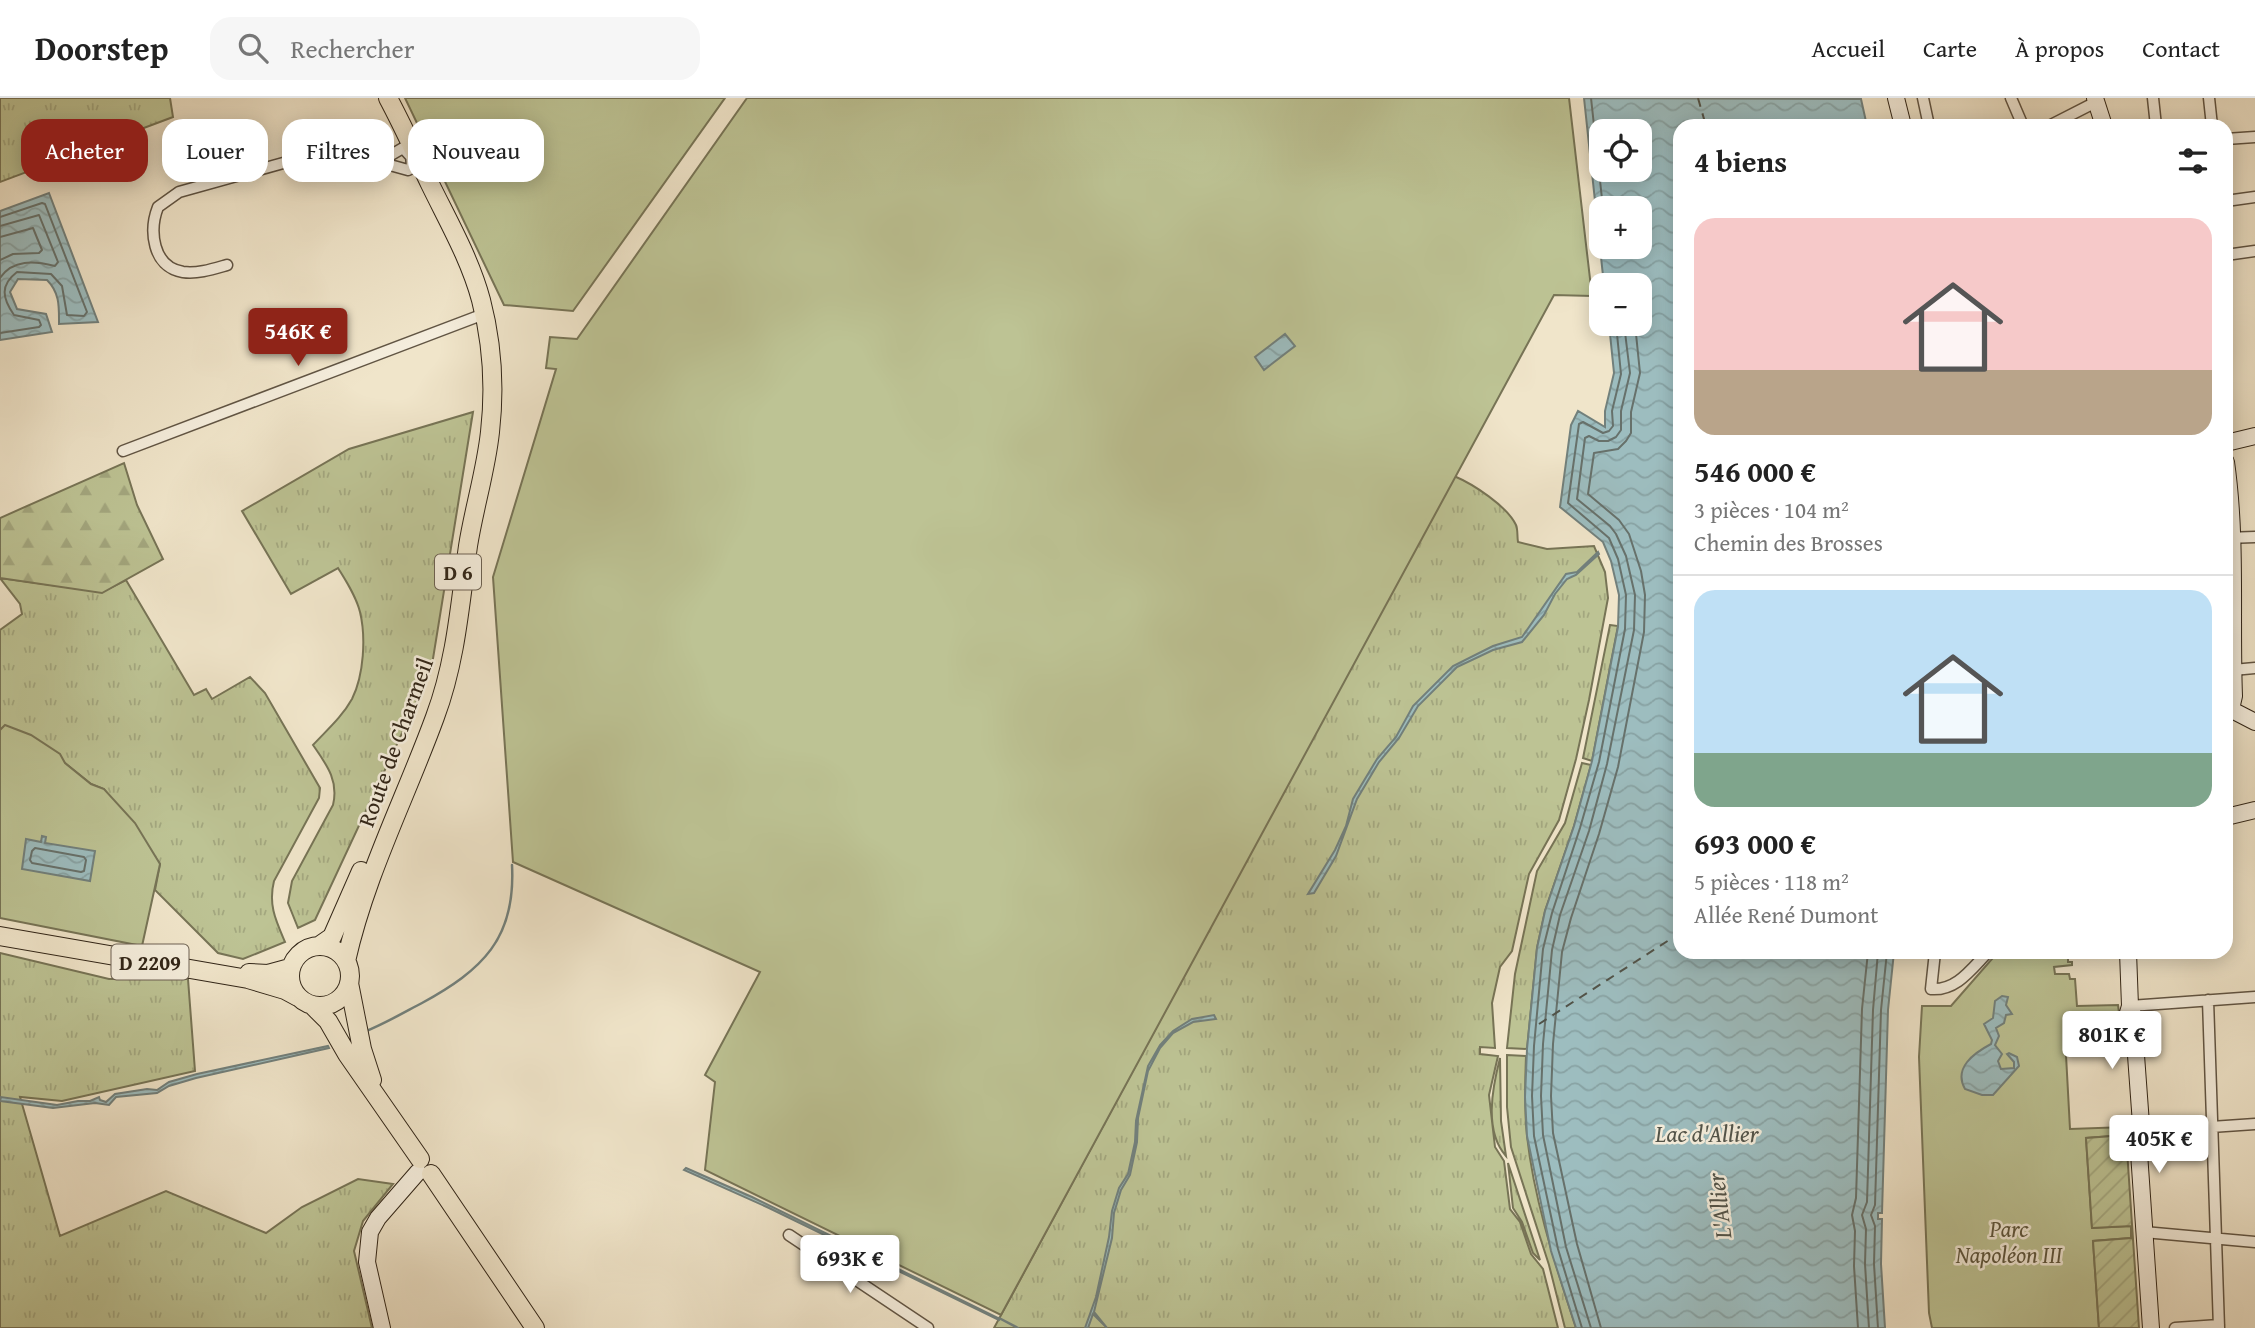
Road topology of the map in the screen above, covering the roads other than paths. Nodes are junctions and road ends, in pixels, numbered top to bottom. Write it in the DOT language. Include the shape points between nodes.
graph roads {
  1 [pos="380,98"];
  2 [pos="388,98"];
  3 [pos="1896,98"];
  4 [pos="1904,98"];
  5 [pos="1923,98"];
  6 [pos="2011,98"];
  7 [pos="2153,98"];
  8 [pos="2209,98"];
  9 [pos="2095,100"];
  10 [pos="1901,119"];
  11 [pos="1909,119"];
  12 [pos="1928,119"];
  13 [pos="2020,119"];
  14 [pos="2061,119"];
  15 [pos="2102,119"];
  16 [pos="2155,119"];
  17 [pos="2211,119"];
  18 [pos="2255,136"];
  19 [pos="2233,138"];
  20 [pos="408,150"];
  21 [pos="408,151"];
  22 [pos="282,163"];
  23 [pos="422,182"];
  24 [pos="428,182"];
  25 [pos="2255,197"];
  26 [pos="2233,200"];
  27 [pos="2255,251"];
  28 [pos="2233,254"];
  29 [pos="227,265"];
  30 [pos="480,316"];
  31 [pos="2255,436"];
  32 [pos="2233,441"];
  33 [pos="124,451"];
  34 [pos="2233,537"];
  35 [pos="2255,537"];
  36 [pos="2255,668"];
  37 [pos="2233,670"];
  38 [pos="2233,704"];
  39 [pos="2233,711"];
  40 [pos="2255,722"];
  41 [pos="2255,810"];
  42 [pos="2233,815"];
  43 [pos="0,927"];
  44 [pos="0,936"];
  45 [pos="319,946"];
  46 [pos="1934,959"];
  47 [pos="1981,959"];
  48 [pos="2128,959"];
  49 [pos="346,961"];
  50 [pos="290,968"];
  51 [pos="349,984"];
  52 [pos="2255,997"];
  53 [pos="2208,1000"];
  54 [pos="305,1001"];
  55 [pos="2130,1006"];
  56 [pos="382,1102"];
  57 [pos="2255,1124"];
  58 [pos="2213,1127"];
  59 [pos="2138,1132"];
  60 [pos="423,1168"];
  61 [pos="2144,1232"];
  62 [pos="789,1235"];
  63 [pos="2215,1239"];
  64 [pos="2255,1242"];
  65 [pos="2219,1327"];
  66 [pos="382,1328"];
  67 [pos="535,1328"];
  68 [pos="928,1328"];
  69 [pos="2151,1328"];
  70 [pos="2175,1328"];
  1 -- 21 [label="main road, Route de Charmeil / D 6"];
  2 -- 20 [label="main road, Route de Charmeil / D 6"];
  3 -- 10 [label="street"];
  4 -- 11 [label="street"];
  5 -- 12 [label="street"];
  6 -- 13 [label="street"];
  7 -- 16 [label="street"];
  8 -- 17 [label="street"];
  9 -- 14 [label="street"];
  9 -- 15 [label="street"];
  18 -- 19 [label="street"];
  22 -- 29 [label="street" via="179,191 158,207 154,243 172,268 198,272"];
  23 -- 30 [label="main road, Route de Charmeil / D 6"];
  24 -- 30 [label="main road, Route de Charmeil / D 6" via="461,246 481,299"];
  25 -- 26 [label="street"];
  27 -- 28 [label="street"];
  30 -- 33 [label="street"];
  30 -- 45 [label="main road, Route de Charmeil / D 6" via="481,430 439,675 385,817 332,937"];
  30 -- 49 [label="main road, Route de Charmeil / D 6" via="493,375 491,431 474,510 449,678 359,907"];
  31 -- 32 [label="street"];
  34 -- 35 [label="street"];
  36 -- 37 [label="street"];
  37 -- 38 [label="street"];
  39 -- 40 [label="street"];
  41 -- 42 [label="street"];
  43 -- 50 [label="main road, D 2209" via="250,973"];
  44 -- 54 [label="main road, D 2209" via="248,979"];
  45 -- 49 [label="main road" via="335,950"];
  45 -- 50 [label="main road" via="304,950"];
  46 -- 47 [label="street" via="1931,989 1941,990 1958,982"];
  48 -- 55 [label="street"];
  49 -- 51 [label="main road"];
  50 -- 54 [label="main road" via="290,984"];
  51 -- 54 [label="main road" via="335,1002 320,1006"];
  51 -- 56 [label="main road, D 2209" via="367,1069"];
  52 -- 53 [label="street"];
  53 -- 55 [label="street"];
  53 -- 58 [label="street"];
  54 -- 56 [label="main road, D 2209" via="328,1021"];
  55 -- 59 [label="street" via="2141,1121"];
  56 -- 60 [label="main road, D 2209"];
  57 -- 58 [label="street"];
  58 -- 59 [label="street"];
  58 -- 63 [label="street"];
  59 -- 61 [label="street"];
  60 -- 66 [label="street" via="370,1232 367,1262"];
  60 -- 67 [label="main road, D 2209"];
  61 -- 63 [label="street"];
  61 -- 69 [label="street"];
  62 -- 68 [label="street"];
  63 -- 64 [label="street"];
  63 -- 65 [label="street"];
  65 -- 70 [label="street"];
}
